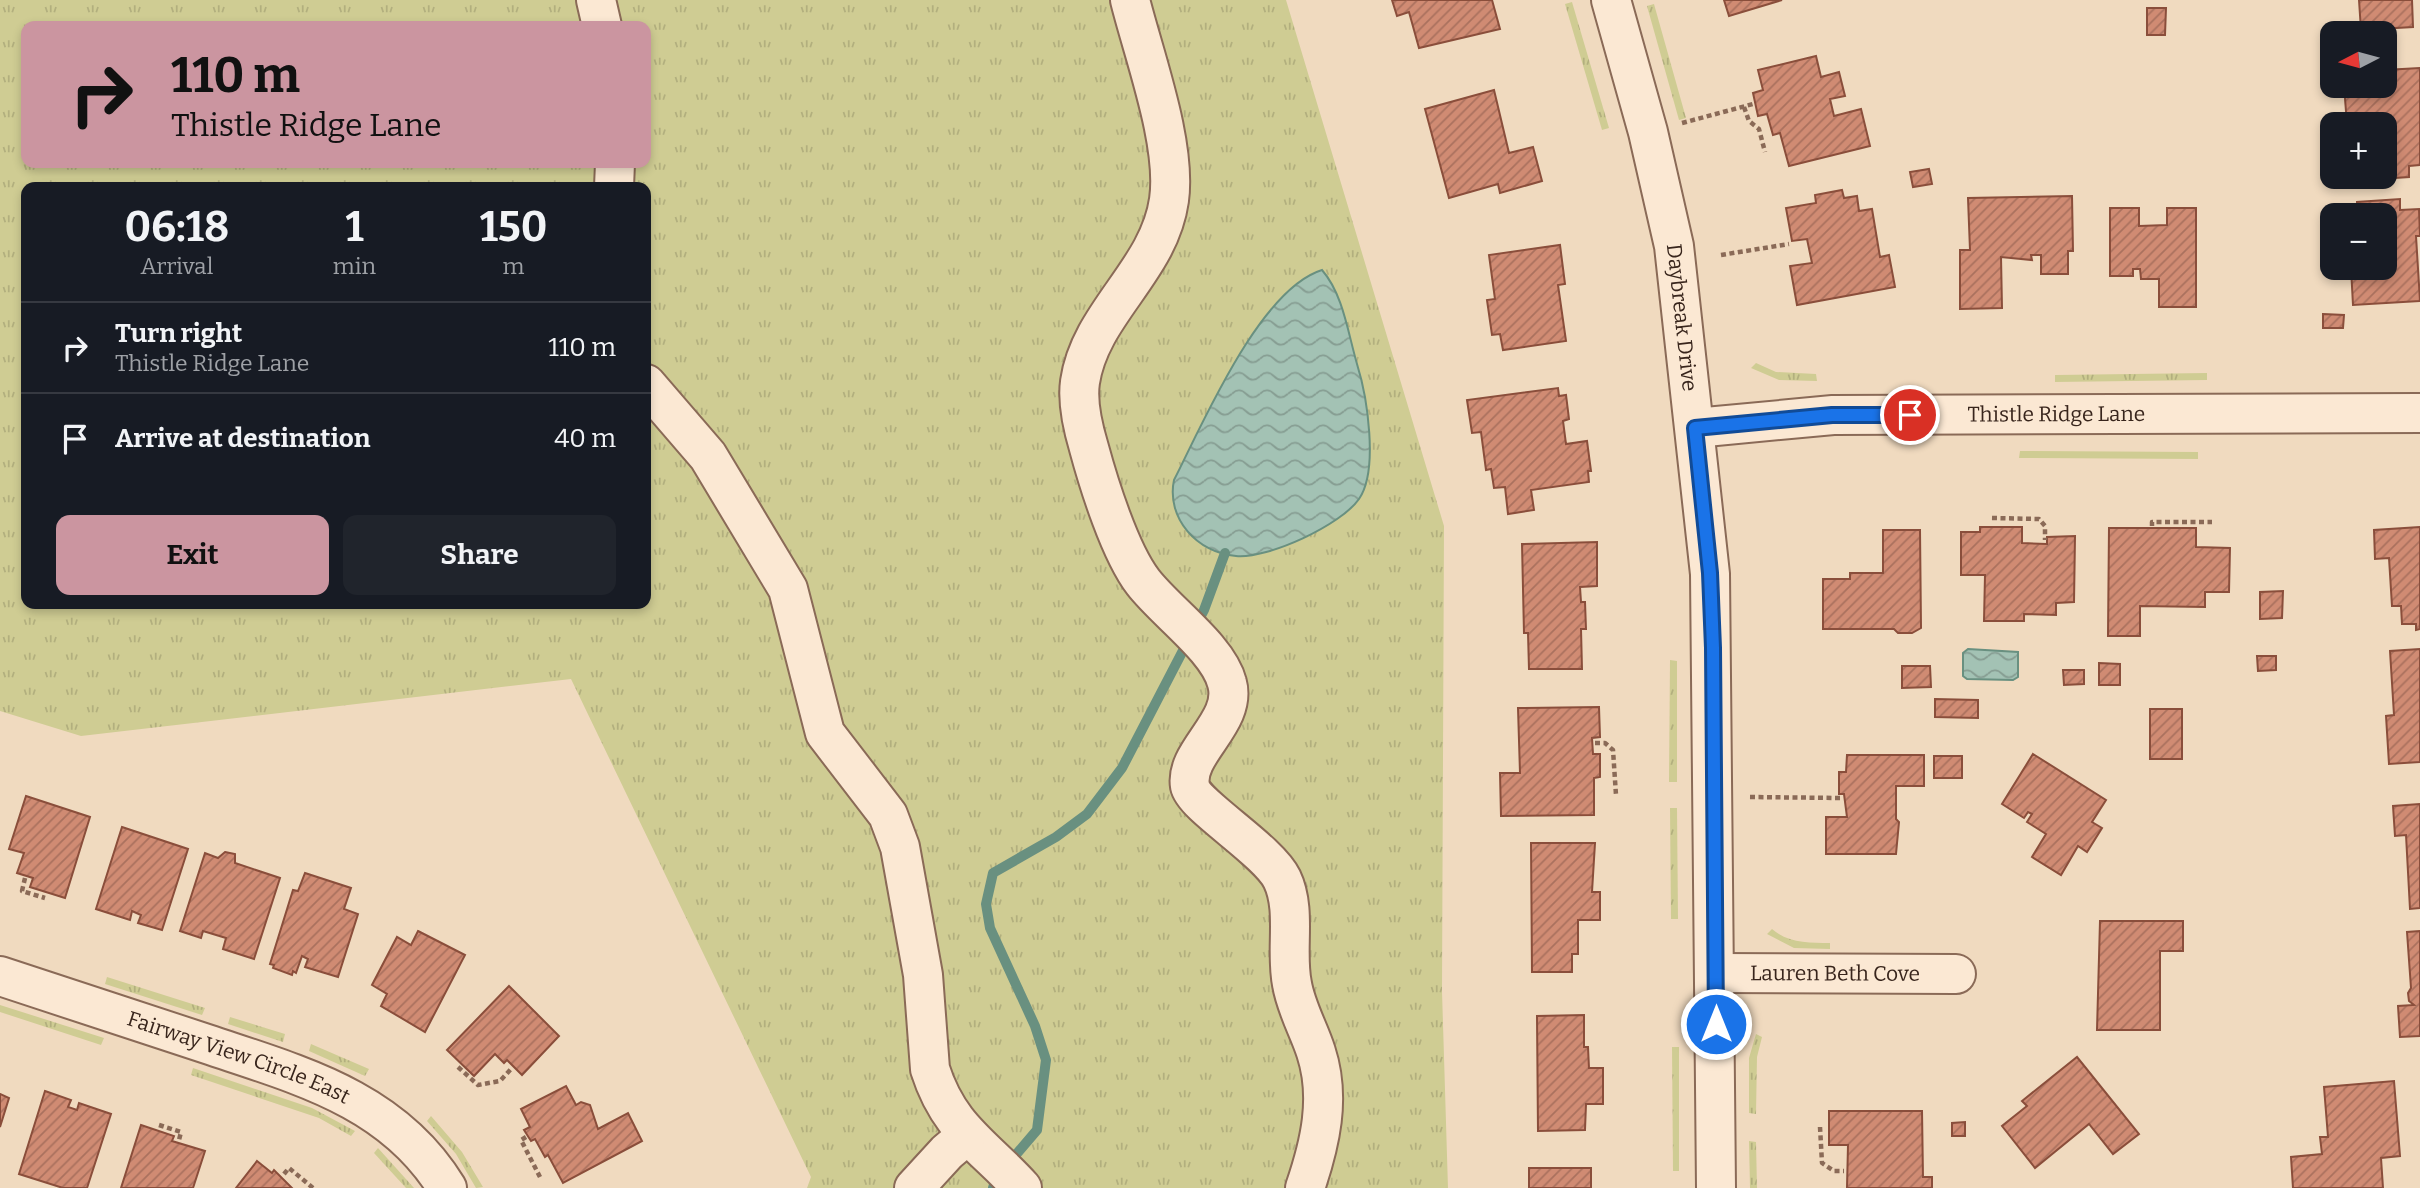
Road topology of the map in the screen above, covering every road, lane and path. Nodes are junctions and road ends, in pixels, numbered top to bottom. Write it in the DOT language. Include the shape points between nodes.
graph roads {
  1 [pos="596,0"];
  2 [pos="1130,0"];
  3 [pos="1611,0"];
  4 [pos="601,21"];
  5 [pos="1753,104"];
  6 [pos="1744,107"];
  7 [pos="1680,123"];
  8 [pos="1765,152"];
  9 [pos="1789,244"];
  10 [pos="1721,255"];
  11 [pos="651,390"];
  12 [pos="2420,413"];
  13 [pos="1695,428"];
  14 [pos="1992,518"];
  15 [pos="2212,522"];
  16 [pos="2152,526"];
  17 [pos="2045,540"];
  18 [pos="1595,743"];
  19 [pos="1616,795"];
  20 [pos="1747,797"];
  21 [pos="1840,798"];
  22 [pos="26,878"];
  23 [pos="45,898"];
  24 [pos="1716,973"];
  25 [pos="1956,974"];
  26 [pos="0,976"];
  27 [pos="458,1066"];
  28 [pos="511,1069"];
  29 [pos="159,1125"];
  30 [pos="1820,1127"];
  31 [pos="966,1136"];
  32 [pos="526,1137"];
  33 [pos="179,1140"];
  34 [pos="1844,1171"];
  35 [pos="284,1174"];
  36 [pos="540,1177"];
  37 [pos="313,1188"];
  38 [pos="447,1188"];
  39 [pos="914,1188"];
  40 [pos="1022,1188"];
  41 [pos="1305,1188"];
  42 [pos="1716,1188"];
  1 -- 4 [label="street"];
  2 -- 41 [label="street" via="1166,141 1170,198 1159,241 1104,325 1084,366 1081,408 1089,448 1126,554 1140,579 1207,650 1226,679 1228,704 1192,769 1190,785 1196,800 1229,824 1282,880 1291,983 1324,1079 1316,1155"];
  3 -- 13 [label="street, Daybreak Drive" via="1674,246"];
  5 -- 6 [label="path"];
  6 -- 7 [label="path"];
  6 -- 8 [label="path" via="1746,117 1759,129"];
  9 -- 10 [label="path"];
  11 -- 31 [label="street" via="708,456 788,589 825,733 888,815 900,846 923,975 930,1069 943,1102"];
  12 -- 13 [label="street, Thistle Ridge Lane" via="1832,415"];
  13 -- 24 [label="street, Daybreak Drive" via="1710,573"];
  14 -- 17 [label="path" via="2039,519 2045,526"];
  15 -- 16 [label="path" via="2152,522"];
  18 -- 19 [label="path" via="1614,750"];
  20 -- 21 [label="path"];
  22 -- 23 [label="path" via="22,891"];
  24 -- 25 [label="street, Lauren Beth Cove"];
  24 -- 42 [label="street, Daybreak Drive"];
  26 -- 38 [label="street, Fairway View Circle East" via="289,1070 343,1092 399,1131 429,1161"];
  27 -- 28 [label="path" via="478,1085 500,1082"];
  29 -- 33 [label="path" via="181,1132"];
  30 -- 34 [label="path" via="1822,1163"];
  31 -- 39 [label="street"];
  31 -- 40 [label="street"];
  32 -- 36 [label="path" via="521,1140"];
  35 -- 37 [label="path" via="289,1168"];
}
